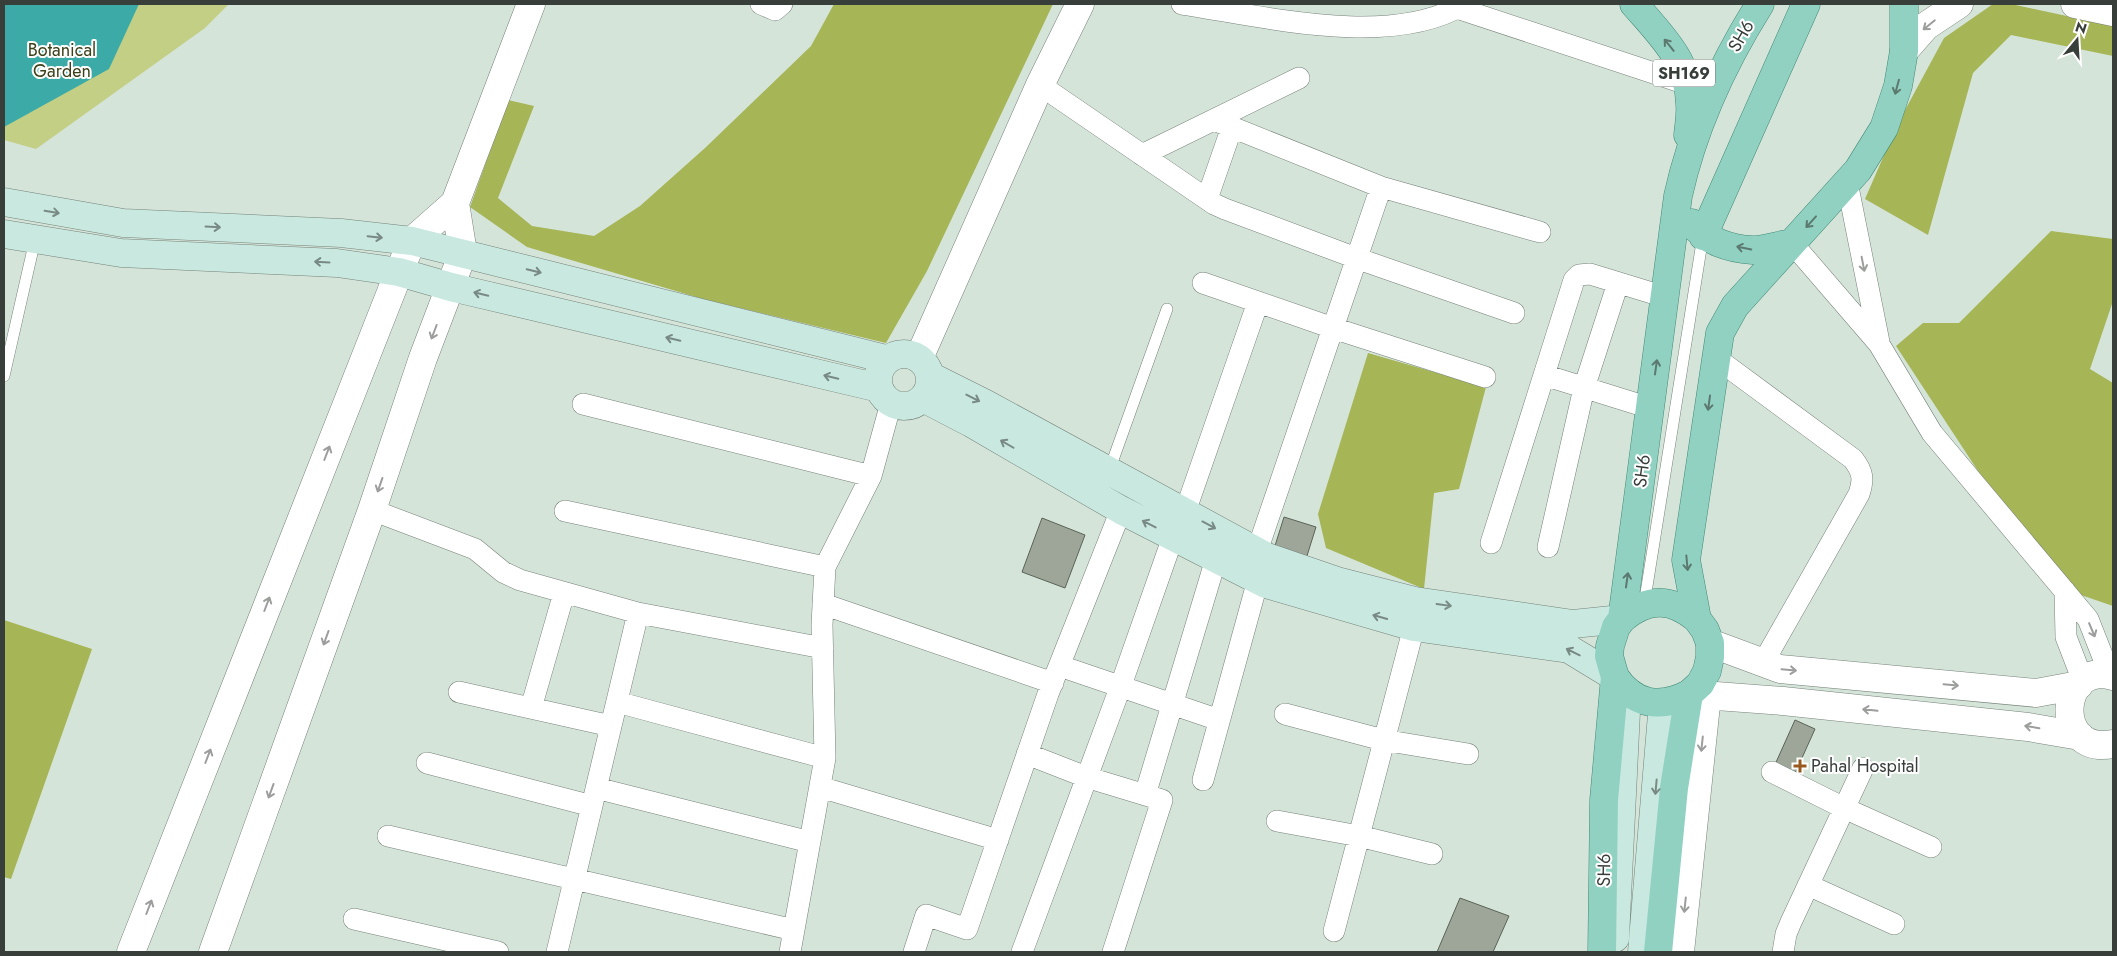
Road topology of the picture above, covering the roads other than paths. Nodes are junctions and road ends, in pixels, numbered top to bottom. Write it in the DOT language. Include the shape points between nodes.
graph roads {
  1 [pos="531,4"];
  2 [pos="760,4"];
  3 [pos="782,4"];
  4 [pos="1080,4"];
  5 [pos="1182,4"];
  6 [pos="1634,4"];
  7 [pos="1760,4"];
  8 [pos="1806,4"];
  9 [pos="1904,4"];
  10 [pos="1959,4"];
  11 [pos="2074,4"];
  12 [pos="1460,6"];
  13 [pos="2113,12"];
  14 [pos="1904,51"];
  15 [pos="1299,78"];
  16 [pos="1687,84"];
  17 [pos="1040,85"];
  18 [pos="1223,123"];
  19 [pos="1142,155"];
  20 [pos="1686,159"];
  21 [pos="1847,182"];
  22 [pos="1381,187"];
  23 [pos="1678,196"];
  24 [pos="1207,199"];
  25 [pos="4,202"];
  26 [pos="454,203"];
  27 [pos="1540,232"];
  28 [pos="4,234"];
  29 [pos="1704,236"];
  30 [pos="35,240"];
  31 [pos="412,241"];
  32 [pos="1792,243"];
  33 [pos="463,253"];
  34 [pos="1356,258"];
  35 [pos="398,272"];
  36 [pos="1618,282"];
  37 [pos="1203,283"];
  38 [pos="451,287"];
  39 [pos="1665,297"];
  40 [pos="1258,302"];
  41 [pos="1167,309"];
  42 [pos="1514,313"];
  43 [pos="1333,328"];
  44 [pos="1879,344"];
  45 [pos="1716,358"];
  46 [pos="886,360"];
  47 [pos="1544,375"];
  48 [pos="4,376"];
  49 [pos="924,377"];
  50 [pos="1485,377"];
  51 [pos="1584,388"];
  52 [pos="885,395"];
  53 [pos="583,404"];
  54 [pos="1650,408"];
  55 [pos="1110,471"];
  56 [pos="871,476"];
  57 [pos="372,510"];
  58 [pos="1121,510"];
  59 [pos="565,511"];
  60 [pos="1185,512"];
  61 [pos="1174,537"];
  62 [pos="1491,544"];
  63 [pos="1548,547"];
  64 [pos="1257,551"];
  65 [pos="1216,559"];
  66 [pos="825,567"];
  67 [pos="1258,580"];
  68 [pos="2065,591"];
  69 [pos="564,593"];
  70 [pos="823,604"];
  71 [pos="1633,612"];
  72 [pos="638,613"];
  73 [pos="1697,619"];
  74 [pos="1414,627"];
  75 [pos="1710,643"];
  76 [pos="823,648"];
  77 [pos="1763,663"];
  78 [pos="1056,675"];
  79 [pos="2112,676"];
  80 [pos="2081,683"];
  81 [pos="1621,684"];
  82 [pos="1120,688"];
  83 [pos="459,692"];
  84 [pos="1698,695"];
  85 [pos="617,702"];
  86 [pos="1663,703"];
  87 [pos="1172,705"];
  88 [pos="531,708"];
  89 [pos="1285,714"];
  90 [pos="1219,720"];
  91 [pos="611,726"];
  92 [pos="2080,736"];
  93 [pos="1383,740"];
  94 [pos="2113,744"];
  95 [pos="1027,754"];
  96 [pos="1468,754"];
  97 [pos="826,758"];
  98 [pos="427,763"];
  99 [pos="1863,768"];
  100 [pos="1772,772"];
  101 [pos="1086,776"];
  102 [pos="1203,780"];
  103 [pos="820,787"];
  104 [pos="1145,795"];
  105 [pos="594,797"];
  106 [pos="1844,808"];
  107 [pos="1277,821"];
  108 [pos="388,836"];
  109 [pos="1359,836"];
  110 [pos="998,840"];
  111 [pos="810,842"];
  112 [pos="1931,847"];
  113 [pos="1432,854"];
  114 [pos="574,878"];
  115 [pos="1808,885"];
  116 [pos="354,919"];
  117 [pos="1894,924"];
  118 [pos="794,930"];
  119 [pos="1334,931"];
  120 [pos="131,952"];
  121 [pos="213,952"];
  122 [pos="498,952"];
  123 [pos="557,952"];
  124 [pos="790,952"];
  125 [pos="914,952"];
  126 [pos="1022,952"];
  127 [pos="1113,952"];
  128 [pos="1602,952"];
  129 [pos="1614,952"];
  130 [pos="1642,952"];
  131 [pos="1658,952"];
  132 [pos="1680,952"];
  133 [pos="1784,952"];
  1 -- 26 [label="street"];
  2 -- 3 [label="street" via="775,10"];
  4 -- 17 [label="street"];
  5 -- 12 [label="street" via="1346,27 1426,20"];
  16 -- 6 [label="main road, SH169, one-way" via="1674,51"];
  7 -- 20 [label="main road, SH6" via="1737,40"];
  8 -- 29 [label="main road"];
  9 -- 14 [label="main road"];
  10 -- 14 [label="street, one-way" via="1926,26"];
  11 -- 13 [label="street"];
  12 -- 16 [label="street"];
  14 -- 21 [label="main road, one-way" via="1898,86 1884,128"];
  15 -- 18 [label="street"];
  16 -- 20 [label="main road, SH169" via="1690,103"];
  17 -- 19 [label="street"];
  17 -- 49 [label="street"];
  18 -- 19 [label="street"];
  18 -- 22 [label="street"];
  18 -- 24 [label="street"];
  19 -- 24 [label="street"];
  20 -- 23 [label="main road, SH6"];
  21 -- 32 [label="main road, one-way"];
  21 -- 44 [label="street, one-way"];
  22 -- 27 [label="street"];
  22 -- 34 [label="street"];
  23 -- 29 [label="main road"];
  23 -- 39 [label="main road, SH6"];
  24 -- 34 [label="street" via="1225,209"];
  25 -- 31 [label="main road, one-way" via="123,223 341,233"];
  26 -- 31 [label="street"];
  26 -- 33 [label="street"];
  28 -- 30 [label="main road"];
  32 -- 29 [label="main road, one-way" via="1753,250 1725,245"];
  29 -- 71 [label="lane"];
  35 -- 30 [label="main road, one-way" via="337,263 121,253"];
  30 -- 48 [label="lane"];
  31 -- 33 [label="main road"];
  31 -- 35 [label="street"];
  32 -- 44 [label="street"];
  32 -- 45 [label="main road" via="1735,306 1720,333"];
  33 -- 38 [label="street"];
  33 -- 46 [label="main road, one-way"];
  34 -- 42 [label="street"];
  34 -- 43 [label="street"];
  35 -- 38 [label="main road"];
  120 -- 35 [label="street, one-way"];
  36 -- 39 [label="street"];
  36 -- 47 [label="street" via="1585,274 1574,280"];
  36 -- 51 [label="street"];
  37 -- 40 [label="street"];
  52 -- 38 [label="main road, one-way"];
  38 -- 57 [label="street, one-way" via="423,358"];
  54 -- 39 [label="main road, SH6, one-way"];
  40 -- 43 [label="street"];
  40 -- 60 [label="street"];
  41 -- 55 [label="lane"];
  43 -- 50 [label="street"];
  43 -- 64 [label="street"];
  44 -- 68 [label="street" via="1932,433"];
  45 -- 73 [label="main road, one-way" via="1686,560"];
  45 -- 77 [label="street" via="1853,460 1862,471 1859,494"];
  46 -- 49 [label="main road" via="902,353"];
  46 -- 52 [label="main road" via="878,374"];
  47 -- 51 [label="street"];
  47 -- 62 [label="street"];
  49 -- 52 [label="main road" via="908,406"];
  49 -- 55 [label="main road, one-way"];
  58 -- 49 [label="main road, one-way" via="971,423"];
  51 -- 54 [label="street"];
  51 -- 63 [label="street"];
  52 -- 56 [label="street"];
  53 -- 56 [label="street"];
  71 -- 54 [label="main road, SH6, one-way"];
  55 -- 60 [label="main road"];
  56 -- 66 [label="street"];
  57 -- 69 [label="street" via="475,549 503,572 520,580"];
  57 -- 121 [label="street, one-way"];
  61 -- 58 [label="main road, one-way"];
  58 -- 78 [label="street"];
  59 -- 66 [label="street"];
  60 -- 64 [label="main road, one-way"];
  61 -- 65 [label="main road"];
  61 -- 82 [label="street"];
  64 -- 71 [label="main road, one-way" via="1337,581 1415,601 1573,624"];
  65 -- 67 [label="main road"];
  65 -- 87 [label="street"];
  66 -- 70 [label="street"];
  74 -- 67 [label="main road, one-way"];
  67 -- 90 [label="street"];
  68 -- 79 [label="street, one-way" via="2088,620"];
  68 -- 80 [label="street" via="2066,637"];
  69 -- 72 [label="street"];
  69 -- 88 [label="street"];
  70 -- 76 [label="street"];
  70 -- 78 [label="street"];
  71 -- 73 [label="main road" via="1657,602 1686,609"];
  71 -- 81 [label="main road, SH6" via="1616,627 1610,646 1609,656"];
  72 -- 76 [label="street"];
  72 -- 85 [label="street"];
  73 -- 75 [label="main road"];
  81 -- 74 [label="main road, one-way" via="1569,649"];
  74 -- 93 [label="street"];
  75 -- 77 [label="street"];
  75 -- 84 [label="main road" via="1707,671"];
  76 -- 97 [label="street"];
  77 -- 80 [label="street, one-way" via="1780,669 2036,693"];
  78 -- 82 [label="street"];
  78 -- 95 [label="street"];
  79 -- 80 [label="street" via="2099,675"];
  80 -- 92 [label="street" via="2068,705 2073,727"];
  81 -- 86 [label="main road" via="1650,702"];
  81 -- 128 [label="main road, SH6" via="1604,800"];
  81 -- 129 [label="main road"];
  82 -- 87 [label="street"];
  82 -- 101 [label="street"];
  83 -- 88 [label="street"];
  84 -- 86 [label="main road"];
  92 -- 84 [label="street, one-way" via="2028,727"];
  84 -- 131 [label="main road" via="1674,788"];
  84 -- 132 [label="street, one-way"];
  85 -- 91 [label="street"];
  85 -- 97 [label="street"];
  86 -- 130 [label="main road, one-way"];
  87 -- 90 [label="street"];
  87 -- 104 [label="street"];
  88 -- 91 [label="street"];
  89 -- 93 [label="street"];
  90 -- 102 [label="street"];
  91 -- 105 [label="street"];
  92 -- 94 [label="street" via="2100,745"];
  93 -- 96 [label="street"];
  93 -- 109 [label="street"];
  95 -- 101 [label="street"];
  95 -- 110 [label="street"];
  97 -- 103 [label="street"];
  98 -- 105 [label="street"];
  99 -- 106 [label="street"];
  100 -- 106 [label="street"];
  101 -- 104 [label="street"];
  101 -- 126 [label="street"];
  103 -- 110 [label="street"];
  103 -- 111 [label="street"];
  104 -- 127 [label="street" via="1162,800"];
  105 -- 111 [label="street"];
  105 -- 114 [label="street"];
  106 -- 112 [label="street"];
  106 -- 115 [label="street"];
  107 -- 109 [label="street"];
  108 -- 114 [label="street"];
  109 -- 113 [label="street"];
  109 -- 119 [label="street"];
  110 -- 125 [label="street" via="967,929 926,915"];
  111 -- 118 [label="street"];
  114 -- 118 [label="street"];
  114 -- 123 [label="street"];
  115 -- 117 [label="street"];
  115 -- 133 [label="street" via="1788,928"];
  116 -- 122 [label="street"];
  118 -- 124 [label="street"];
}
